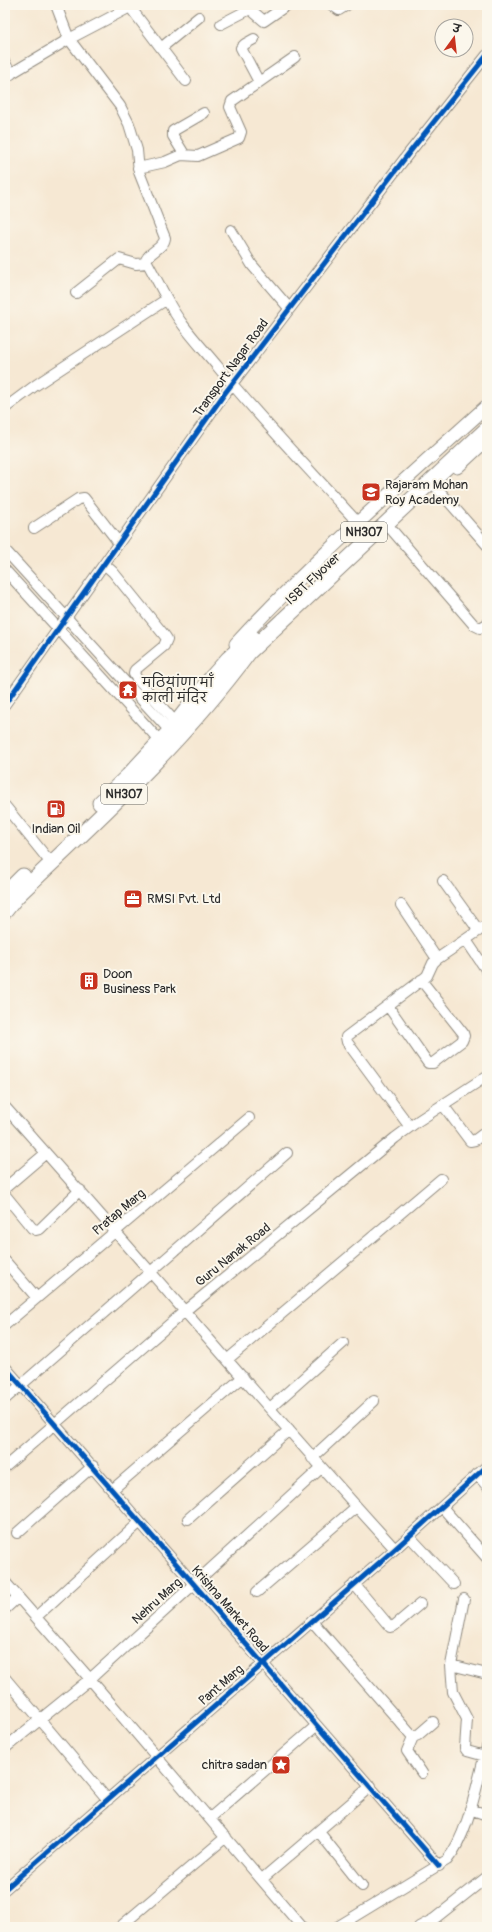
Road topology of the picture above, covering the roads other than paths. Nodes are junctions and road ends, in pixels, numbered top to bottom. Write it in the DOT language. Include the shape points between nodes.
graph roads {
  1 [pos="56,5"];
  2 [pos="287,5"];
  3 [pos="332,5"];
  4 [pos="347,5"];
  5 [pos="132,6"];
  6 [pos="199,17"];
  7 [pos="221,24"];
  8 [pos="69,39"];
  9 [pos="254,39"];
  10 [pos="161,48"];
  11 [pos="487,55"];
  12 [pos="295,57"];
  13 [pos="5,64"];
  14 [pos="8,76"];
  15 [pos="186,81"];
  16 [pos="258,82"];
  17 [pos="204,112"];
  18 [pos="184,154"];
  19 [pos="138,168"];
  20 [pos="231,230"];
  21 [pos="147,263"];
  22 [pos="76,293"];
  23 [pos="167,299"];
  24 [pos="289,308"];
  25 [pos="232,385"];
  26 [pos="487,406"];
  27 [pos="5,408"];
  28 [pos="487,418"];
  29 [pos="487,429"];
  30 [pos="487,440"];
  31 [pos="436,487"];
  32 [pos="358,523"];
  33 [pos="34,528"];
  34 [pos="391,529"];
  35 [pos="119,543"];
  36 [pos="487,545"];
  37 [pos="5,550"];
  38 [pos="104,564"];
  39 [pos="5,570"];
  40 [pos="66,618"];
  41 [pos="487,624"];
  42 [pos="58,629"];
  43 [pos="246,649"];
  44 [pos="232,665"];
  45 [pos="134,674"];
  46 [pos="124,681"];
  47 [pos="5,704"];
  48 [pos="169,732"];
  49 [pos="5,806"];
  50 [pos="48,860"];
  51 [pos="443,881"];
  52 [pos="5,894"];
  53 [pos="401,905"];
  54 [pos="5,911"];
  55 [pos="483,928"];
  56 [pos="466,940"];
  57 [pos="437,959"];
  58 [pos="487,970"];
  59 [pos="421,980"];
  60 [pos="388,1006"];
  61 [pos="487,1076"];
  62 [pos="443,1105"];
  63 [pos="7,1114"];
  64 [pos="249,1118"];
  65 [pos="410,1127"];
  66 [pos="487,1131"];
  67 [pos="46,1153"];
  68 [pos="287,1153"];
  69 [pos="441,1179"];
  70 [pos="5,1188"];
  71 [pos="80,1190"];
  72 [pos="5,1195"];
  73 [pos="116,1231"];
  74 [pos="5,1261"];
  75 [pos="151,1271"];
  76 [pos="37,1298"];
  77 [pos="186,1310"];
  78 [pos="5,1325"];
  79 [pos="343,1343"];
  80 [pos="228,1359"];
  81 [pos="5,1367"];
  82 [pos="243,1377"];
  83 [pos="21,1384"];
  84 [pos="5,1399"];
  85 [pos="374,1401"];
  86 [pos="270,1408"];
  87 [pos="54,1424"];
  88 [pos="289,1430"];
  89 [pos="312,1458"];
  90 [pos="93,1466"];
  91 [pos="487,1466"];
  92 [pos="5,1467"];
  93 [pos="321,1468"];
  94 [pos="477,1474"];
  95 [pos="487,1486"];
  96 [pos="112,1490"];
  97 [pos="356,1507"];
  98 [pos="442,1507"];
  99 [pos="188,1519"];
  100 [pos="140,1522"];
  101 [pos="17,1533"];
  102 [pos="409,1536"];
  103 [pos="395,1549"];
  104 [pos="487,1558"];
  105 [pos="5,1582"];
  106 [pos="195,1584"];
  107 [pos="354,1584"];
  108 [pos="454,1584"];
  109 [pos="257,1592"];
  110 [pos="18,1597"];
  111 [pos="464,1599"];
  112 [pos="420,1604"];
  113 [pos="5,1609"];
  114 [pos="36,1617"];
  115 [pos="312,1621"];
  116 [pos="262,1663"];
  117 [pos="451,1665"];
  118 [pos="487,1674"];
  119 [pos="5,1678"];
  120 [pos="90,1679"];
  121 [pos="38,1720"];
  122 [pos="433,1722"];
  123 [pos="316,1726"];
  124 [pos="413,1737"];
  125 [pos="5,1748"];
  126 [pos="486,1752"];
  127 [pos="156,1757"];
  128 [pos="422,1773"];
  129 [pos="371,1786"];
  130 [pos="108,1800"];
  131 [pos="470,1809"];
  132 [pos="487,1815"];
  133 [pos="210,1818"];
  134 [pos="319,1832"];
  135 [pos="226,1838"];
  136 [pos="439,1866"];
  137 [pos="487,1877"];
  138 [pos="262,1879"];
  139 [pos="362,1886"];
  140 [pos="5,1889"];
  141 [pos="120,1927"];
  142 [pos="302,1927"];
  143 [pos="337,1927"];
  144 [pos="419,1927"];
  1 -- 8 [label="street"];
  2 -- 7 [label="street" via="264,21 250,9"];
  3 -- 4 [label="street" via="339,10"];
  5 -- 8 [label="street"];
  5 -- 10 [label="street"];
  6 -- 10 [label="street"];
  8 -- 14 [label="street"];
  8 -- 19 [label="street" via="125,114 137,150"];
  9 -- 16 [label="street" via="241,48"];
  10 -- 15 [label="street"];
  11 -- 24 [label="street, Transport Nagar Road"];
  12 -- 16 [label="street"];
  13 -- 14 [label="street"];
  16 -- 18 [label="street" via="234,98 230,104 241,132 239,138 198,156"];
  17 -- 18 [label="street" via="173,131 173,136"];
  18 -- 19 [label="street" via="165,162"];
  19 -- 21 [label="street" via="165,238 164,243 146,258"];
  20 -- 24 [label="street" via="252,265"];
  21 -- 22 [label="street" via="136,264 119,259"];
  21 -- 23 [label="street"];
  23 -- 25 [label="street" via="178,319"];
  23 -- 27 [label="street"];
  24 -- 25 [label="street, Transport Nagar Road"];
  25 -- 32 [label="street"];
  25 -- 35 [label="street, Transport Nagar Road"];
  26 -- 32 [label="main road"];
  28 -- 43 [label="highway, ISBT Flyover / NH307"];
  29 -- 43 [label="highway, ISBT Flyover / NH307"];
  30 -- 31 [label="main road"];
  31 -- 34 [label="main road"];
  31 -- 36 [label="street"];
  32 -- 44 [label="main road" via="236,644"];
  33 -- 35 [label="street" via="78,499 84,498"];
  34 -- 41 [label="street" via="474,625 480,628"];
  34 -- 44 [label="main road" via="252,659"];
  35 -- 38 [label="street, Transport Nagar Road"];
  37 -- 40 [label="street"];
  38 -- 40 [label="street, Transport Nagar Road"];
  38 -- 45 [label="street" via="167,639 164,646 135,670"];
  39 -- 42 [label="street"];
  40 -- 42 [label="street, Transport Nagar Road"];
  40 -- 46 [label="street"];
  42 -- 47 [label="street, Transport Nagar Road"];
  42 -- 48 [label="street"];
  43 -- 44 [label="highway, ISBT Flyover / NH307"];
  44 -- 48 [label="highway, NH307"];
  44 -- 50 [label="highway, NH307" via="144,775"];
  45 -- 46 [label="street"];
  45 -- 48 [label="street"];
  46 -- 48 [label="street"];
  48 -- 50 [label="highway, NH307"];
  49 -- 50 [label="street"];
  50 -- 52 [label="highway, NH307"];
  50 -- 54 [label="highway, NH307"];
  51 -- 55 [label="street"];
  53 -- 57 [label="street"];
  55 -- 56 [label="street"];
  56 -- 57 [label="street"];
  56 -- 58 [label="street"];
  57 -- 59 [label="street" via="429,973"];
  59 -- 60 [label="street"];
  59 -- 60 [label="street" via="463,1033 462,1041 432,1063 428,1063"];
  60 -- 65 [label="street" via="349,1034 346,1039"];
  61 -- 62 [label="street, Guru Nanak Road"];
  62 -- 65 [label="street, Guru Nanak Road"];
  62 -- 66 [label="street" via="470,1141"];
  63 -- 67 [label="street"];
  64 -- 73 [label="street, Pratap Marg"];
  65 -- 77 [label="street, Guru Nanak Road"];
  67 -- 70 [label="street"];
  67 -- 71 [label="street"];
  68 -- 75 [label="street"];
  69 -- 80 [label="street"];
  71 -- 72 [label="street" via="36,1230"];
  71 -- 73 [label="street"];
  73 -- 75 [label="street"];
  73 -- 76 [label="street, Pratap Marg"];
  74 -- 76 [label="street"];
  75 -- 77 [label="street"];
  75 -- 83 [label="street"];
  76 -- 78 [label="street, Pratap Marg"];
  77 -- 80 [label="street"];
  77 -- 87 [label="street, Guru Nanak Road"];
  79 -- 86 [label="street"];
  80 -- 82 [label="street"];
  81 -- 83 [label="street, Krishna Market Road"];
  82 -- 86 [label="street"];
  82 -- 96 [label="street"];
  83 -- 84 [label="street"];
  83 -- 87 [label="street, Krishna Market Road"];
  85 -- 89 [label="street"];
  86 -- 88 [label="street"];
  87 -- 90 [label="street, Krishna Market Road"];
  87 -- 92 [label="street, Guru Nanak Road"];
  88 -- 89 [label="street"];
  88 -- 99 [label="street"];
  89 -- 93 [label="street"];
  90 -- 96 [label="street, Krishna Market Road"];
  90 -- 101 [label="street"];
  91 -- 94 [label="street, Pant Marg"];
  93 -- 97 [label="street"];
  93 -- 106 [label="street, Nehru Marg"];
  94 -- 95 [label="street"];
  94 -- 98 [label="street, Pant Marg"];
  96 -- 100 [label="street, Krishna Market Road"];
  97 -- 103 [label="street"];
  97 -- 109 [label="street"];
  98 -- 102 [label="street, Pant Marg"];
  98 -- 104 [label="street"];
  100 -- 106 [label="street, Krishna Market Road"];
  100 -- 114 [label="street"];
  102 -- 103 [label="street, Pant Marg"];
  102 -- 108 [label="street"];
  103 -- 107 [label="street, Pant Marg"];
  105 -- 110 [label="street"];
  106 -- 116 [label="street, Krishna Market Road"];
  106 -- 120 [label="street, Nehru Marg"];
  107 -- 112 [label="street" via="390,1627"];
  107 -- 115 [label="street, Pant Marg"];
  110 -- 113 [label="street"];
  110 -- 114 [label="street"];
  111 -- 117 [label="street"];
  114 -- 120 [label="street"];
  115 -- 116 [label="street, Pant Marg"];
  115 -- 124 [label="street"];
  116 -- 123 [label="street, Krishna Market Road"];
  116 -- 127 [label="street, Pant Marg"];
  117 -- 118 [label="street"];
  117 -- 126 [label="street" via="453,1692 467,1719 465,1748 467,1751"];
  119 -- 121 [label="street"];
  120 -- 121 [label="street, Nehru Marg"];
  120 -- 127 [label="street"];
  121 -- 125 [label="street, Nehru Marg"];
  121 -- 130 [label="street"];
  122 -- 124 [label="street"];
  123 -- 129 [label="street, Krishna Market Road"];
  123 -- 133 [label="street"];
  124 -- 128 [label="street" via="407,1751"];
  126 -- 131 [label="street"];
  127 -- 130 [label="street, Pant Marg"];
  127 -- 133 [label="street"];
  129 -- 134 [label="street"];
  129 -- 136 [label="street, Krishna Market Road"];
  130 -- 140 [label="street, Pant Marg"];
  131 -- 132 [label="street"];
  131 -- 136 [label="street" via="455,1849"];
  133 -- 135 [label="street"];
  134 -- 138 [label="street"];
  134 -- 139 [label="street"];
  135 -- 138 [label="street"];
  135 -- 141 [label="street"];
  136 -- 143 [label="street"];
  137 -- 144 [label="street" via="434,1919"];
  138 -- 142 [label="street"];
}
